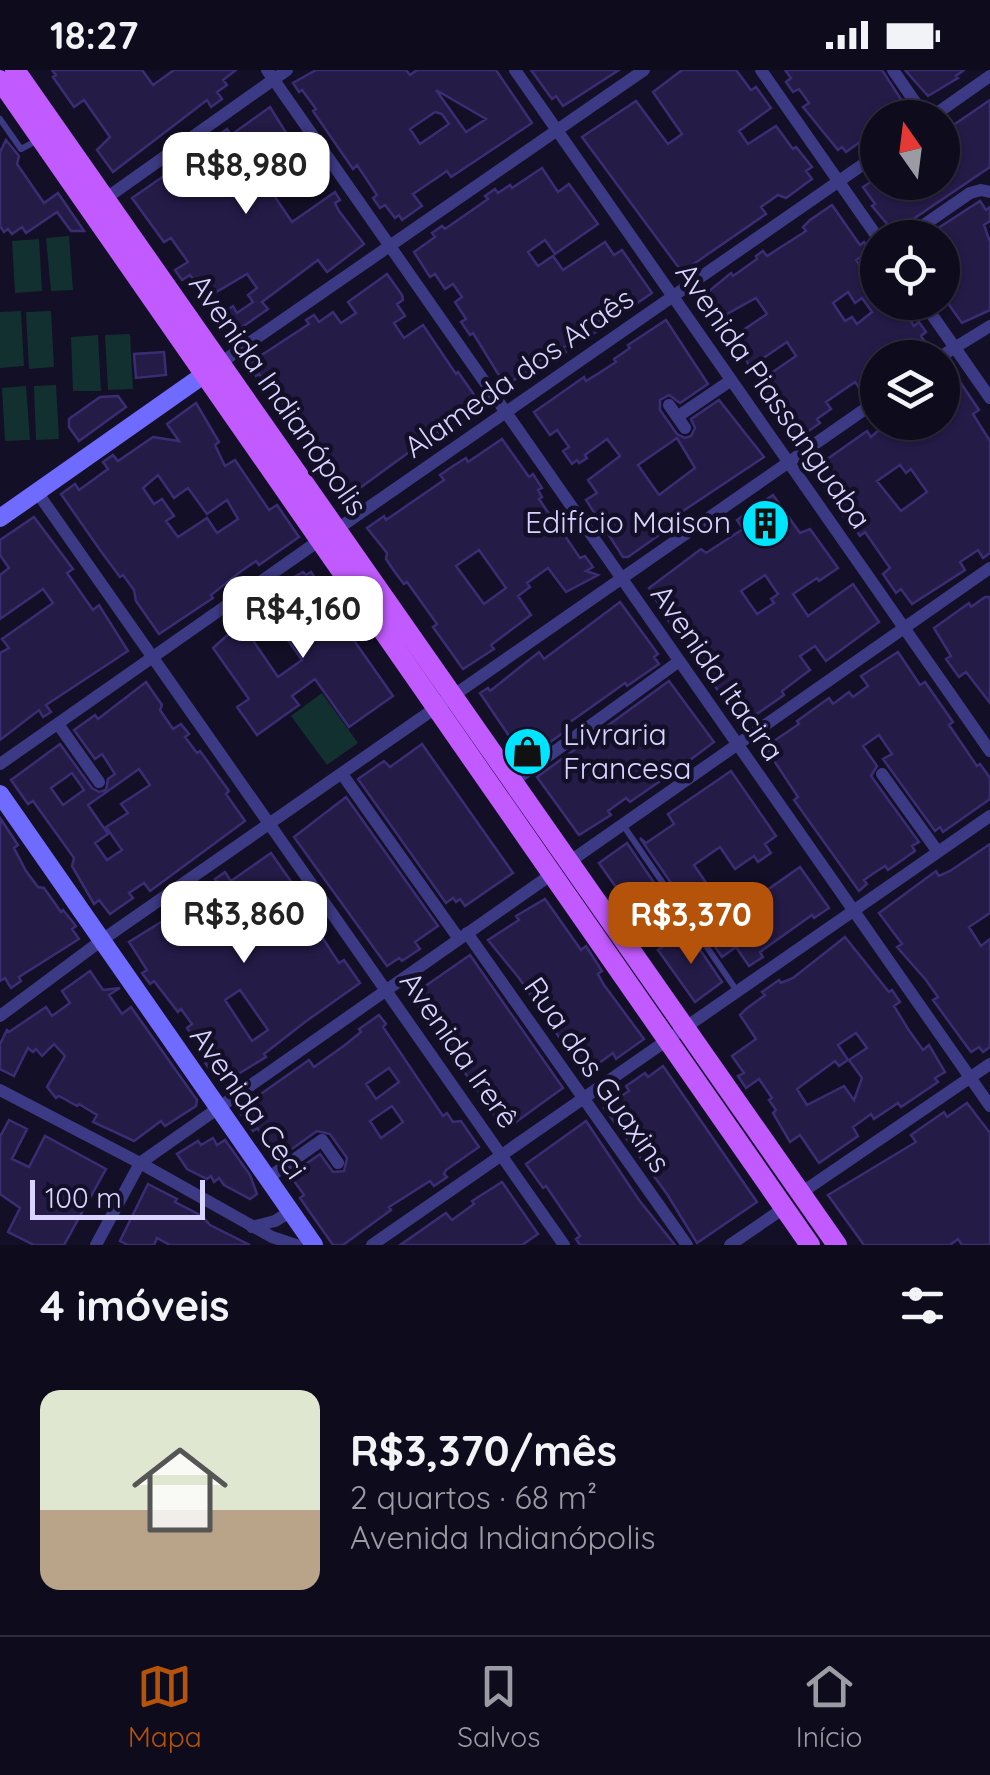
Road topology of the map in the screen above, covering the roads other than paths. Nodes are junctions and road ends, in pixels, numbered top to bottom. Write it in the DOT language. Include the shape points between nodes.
graph roads {
  1 [pos="15,70"];
  2 [pos="287,70"];
  3 [pos="515,70"];
  4 [pos="644,70"];
  5 [pos="760,70"];
  6 [pos="893,70"];
  7 [pos="270,75"];
  8 [pos="990,76"];
  9 [pos="4,94"];
  10 [pos="915,100"];
  11 [pos="955,100"];
  12 [pos="0,119"];
  13 [pos="557,130"];
  14 [pos="40,139"];
  15 [pos="860,167"];
  16 [pos="838,182"];
  17 [pos="990,192"];
  18 [pos="105,199"];
  19 [pos="865,220"];
  20 [pos="931,220"];
  21 [pos="390,246"];
  22 [pos="673,298"];
  23 [pos="990,326"];
  24 [pos="960,343"];
  25 [pos="960,355"];
  26 [pos="212,368"];
  27 [pos="730,381"];
  28 [pos="990,398"];
  29 [pos="508,412"];
  30 [pos="860,413"];
  31 [pos="677,417"];
  32 [pos="788,464"];
  33 [pos="38,492"];
  34 [pos="0,518"];
  35 [pos="328,535"];
  36 [pos="990,568"];
  37 [pos="621,578"];
  38 [pos="904,627"];
  39 [pos="152,658"];
  40 [pos="678,662"];
  41 [pos="444,702"];
  42 [pos="58,724"];
  43 [pos="737,746"];
  44 [pos="990,751"];
  45 [pos="0,764"];
  46 [pos="342,774"];
  47 [pos="882,774"];
  48 [pos="99,782"];
  49 [pos="511,783"];
  50 [pos="0,794"];
  51 [pos="990,816"];
  52 [pos="270,824"];
  53 [pos="623,824"];
  54 [pos="938,852"];
  55 [pos="560,868"];
  56 [pos="854,912"];
  57 [pos="463,936"];
  58 [pos="102,940"];
  59 [pos="386,989"];
  60 [pos="738,992"];
  61 [pos="0,1016"];
  62 [pos="687,1027"];
  63 [pos="668,1040"];
  64 [pos="990,1064"];
  65 [pos="970,1078"];
  66 [pos="0,1090"];
  67 [pos="584,1098"];
  68 [pos="990,1106"];
  69 [pos="217,1108"];
  70 [pos="503,1154"];
  71 [pos="140,1163"];
  72 [pos="338,1163"];
  73 [pos="268,1178"];
  74 [pos="801,1193"];
  75 [pos="784,1208"];
  76 [pos="290,1212"];
  77 [pos="252,1226"];
  78 [pos="96,1245"];
  79 [pos="296,1245"];
  80 [pos="314,1245"];
  81 [pos="372,1245"];
  82 [pos="564,1245"];
  83 [pos="687,1245"];
  84 [pos="730,1245"];
  85 [pos="810,1245"];
  86 [pos="837,1245"];
  1 -- 18 [label="main road, Avenida Indianópolis"];
  2 -- 7 [label="street"];
  3 -- 13 [label="street, Avenida Piassanguaba"];
  4 -- 13 [label="street"];
  5 -- 16 [label="street"];
  6 -- 10 [label="street"];
  7 -- 18 [label="street"];
  7 -- 21 [label="street, Avenida Itacira"];
  8 -- 11 [label="street"];
  9 -- 14 [label="main road, Avenida Indianópolis"];
  12 -- 14 [label="lane" via="22,150"];
  13 -- 21 [label="street"];
  13 -- 22 [label="street, Avenida Piassanguaba"];
  14 -- 26 [label="main road, Avenida Indianópolis"];
  15 -- 16 [label="street, Alameda dos Araês"];
  16 -- 19 [label="street"];
  16 -- 22 [label="street, Alameda dos Araês"];
  17 -- 20 [label="street" via="970,193"];
  18 -- 26 [label="main road, Avenida Indianópolis"];
  21 -- 26 [label="street"];
  21 -- 29 [label="street, Avenida Itacira"];
  22 -- 27 [label="street, Avenida Piassanguaba"];
  22 -- 29 [label="street, Alameda dos Araês"];
  23 -- 24 [label="street"];
  25 -- 28 [label="street"];
  26 -- 33 [label="street"];
  26 -- 35 [label="main road, Avenida Indianópolis"];
  27 -- 31 [label="street"];
  27 -- 32 [label="street, Avenida Piassanguaba"];
  29 -- 35 [label="street, Alameda dos Araês"];
  29 -- 37 [label="street, Avenida Itacira"];
  30 -- 32 [label="street"];
  32 -- 37 [label="street"];
  32 -- 38 [label="street, Avenida Piassanguaba"];
  33 -- 34 [label="street"];
  33 -- 39 [label="street, Avenida Irerê"];
  35 -- 39 [label="street, Alameda dos Araês"];
  35 -- 41 [label="main road, Avenida Indianópolis"];
  36 -- 38 [label="street"];
  37 -- 40 [label="street, Avenida Itacira"];
  37 -- 41 [label="street"];
  38 -- 43 [label="street"];
  38 -- 44 [label="street, Avenida Piassanguaba"];
  39 -- 42 [label="street, Alameda dos Araês"];
  39 -- 52 [label="street, Avenida Irerê"];
  40 -- 43 [label="street, Avenida Itacira"];
  40 -- 49 [label="street"];
  41 -- 46 [label="street"];
  41 -- 49 [label="main road, Avenida Indianópolis"];
  41 -- 55 [label="main road, Avenida Indianópolis"];
  42 -- 45 [label="street, Alameda dos Araês"];
  42 -- 48 [label="street"];
  43 -- 53 [label="street"];
  43 -- 56 [label="street, Avenida Itacira"];
  46 -- 52 [label="street"];
  46 -- 57 [label="street, Rua dos Guaxins"];
  47 -- 54 [label="street"];
  49 -- 55 [label="main road, Avenida Indianópolis"];
  50 -- 58 [label="street, Avenida Ceci"];
  51 -- 54 [label="street"];
  52 -- 58 [label="street"];
  52 -- 59 [label="street, Avenida Irerê"];
  53 -- 55 [label="street"];
  53 -- 60 [label="lane"];
  54 -- 56 [label="street"];
  55 -- 57 [label="street"];
  55 -- 62 [label="main road, Avenida Indianópolis"];
  55 -- 63 [label="main road, Avenida Indianópolis"];
  56 -- 60 [label="street"];
  56 -- 65 [label="street, Avenida Itacira"];
  57 -- 59 [label="street"];
  57 -- 67 [label="street, Rua dos Guaxins"];
  58 -- 61 [label="street"];
  58 -- 69 [label="street, Avenida Ceci"];
  59 -- 69 [label="street"];
  59 -- 70 [label="street, Avenida Irerê"];
  60 -- 62 [label="street"];
  62 -- 63 [label="street"];
  62 -- 74 [label="main road, Avenida Indianópolis"];
  63 -- 67 [label="street"];
  63 -- 75 [label="main road, Avenida Indianópolis"];
  64 -- 65 [label="street"];
  65 -- 68 [label="street, Avenida Itacira"];
  65 -- 74 [label="street"];
  66 -- 71 [label="street"];
  67 -- 70 [label="street"];
  67 -- 83 [label="street, Rua dos Guaxins"];
  69 -- 71 [label="street"];
  69 -- 73 [label="street, Avenida Ceci"];
  70 -- 81 [label="street"];
  70 -- 82 [label="street, Avenida Irerê"];
  71 -- 77 [label="street"];
  71 -- 78 [label="street"];
  72 -- 73 [label="street" via="322,1140"];
  73 -- 76 [label="street, Avenida Ceci"];
  74 -- 86 [label="main road, Avenida Indianópolis"];
  75 -- 84 [label="street"];
  75 -- 85 [label="main road, Avenida Indianópolis"];
  76 -- 77 [label="street"];
  76 -- 80 [label="street, Avenida Ceci"];
  77 -- 79 [label="street"];
}
